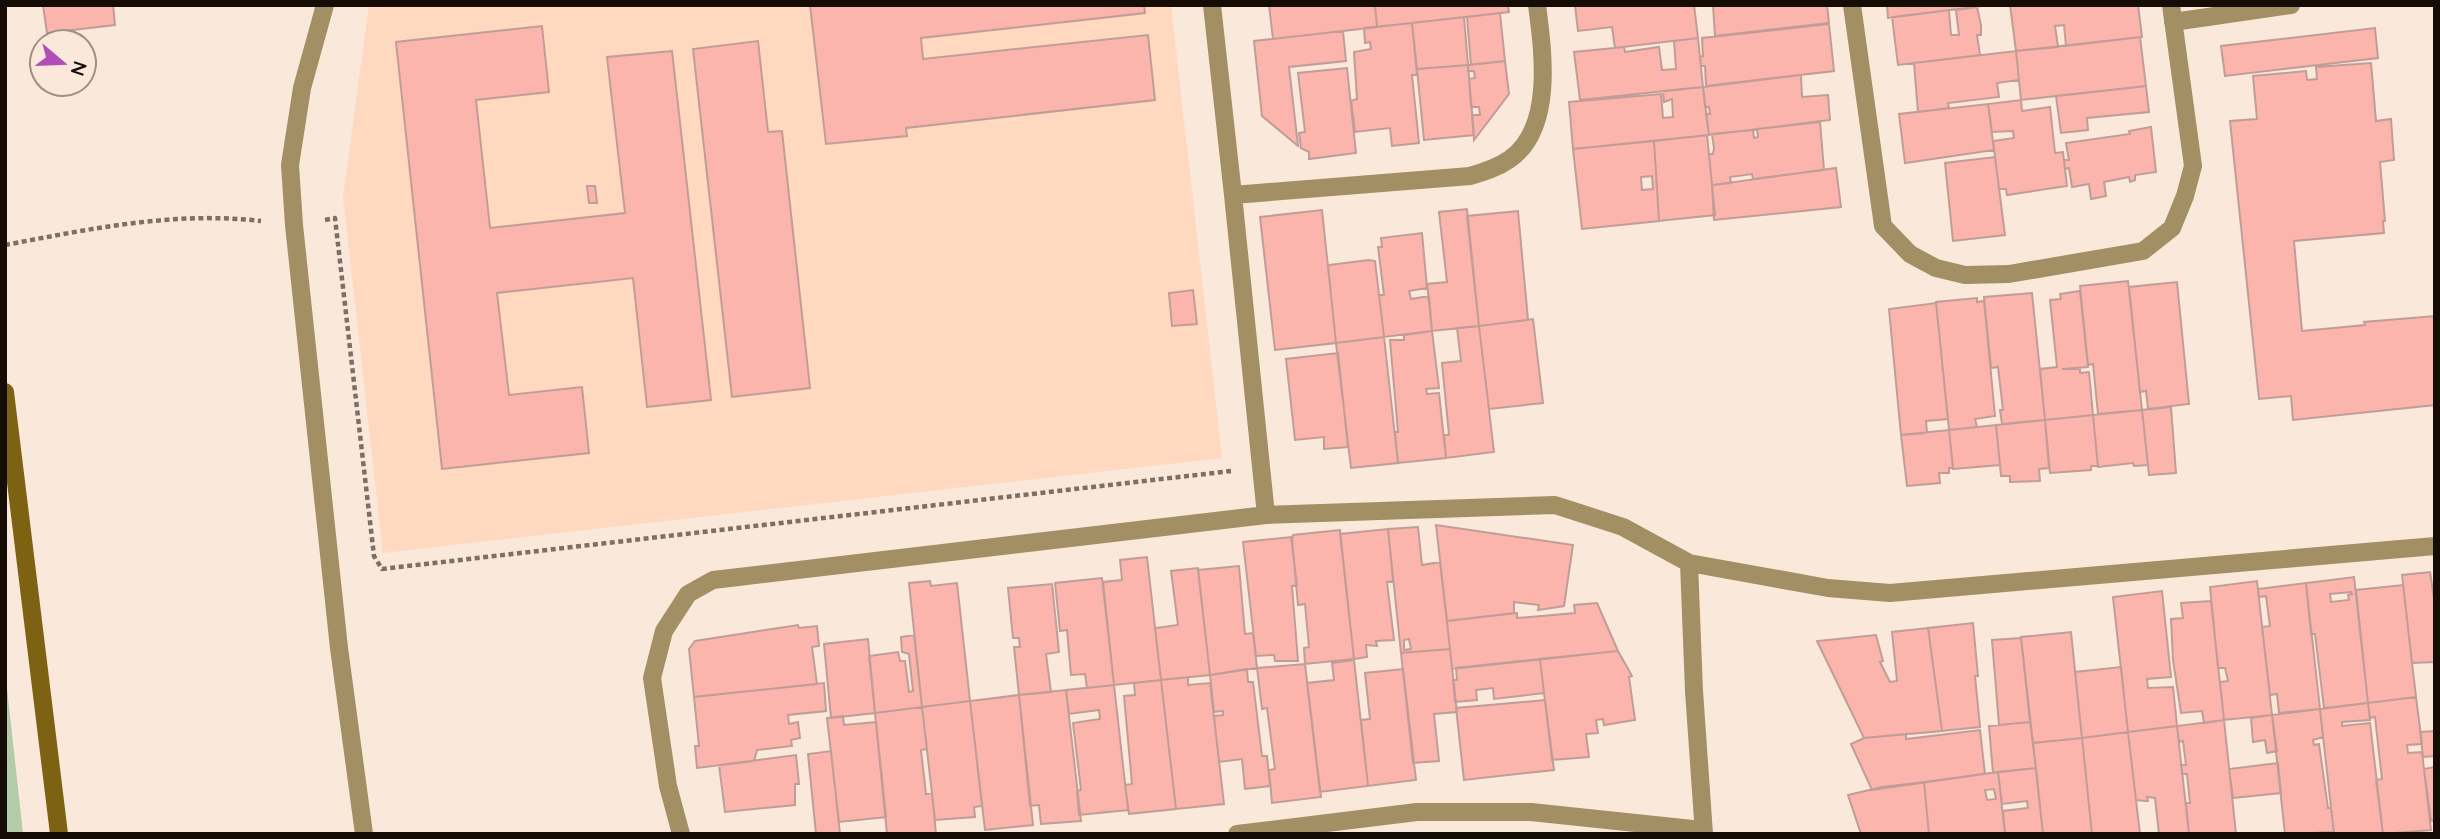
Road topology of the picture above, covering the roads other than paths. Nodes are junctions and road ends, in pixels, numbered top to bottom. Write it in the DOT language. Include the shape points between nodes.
graph roads {
  1 [pos="325,5"];
  2 [pos="1212,5"];
  3 [pos="1537,5"];
  4 [pos="1852,5"];
  5 [pos="2291,5"];
  6 [pos="2172,14"];
  7 [pos="1233,195"];
  8 [pos="5,392"];
  9 [pos="1266,515"];
  10 [pos="2435,546"];
  11 [pos="1689,563"];
  12 [pos="1703,832"];
  13 [pos="59,834"];
  14 [pos="364,834"];
  15 [pos="681,834"];
  16 [pos="1237,834"];
  1 -- 14 [label="street" via="302,88 290,165"];
  2 -- 7 [label="street"];
  3 -- 7 [label="street" via="1543,91 1527,141 1512,158 1470,176"];
  4 -- 6 [label="street" via="1882,226 1910,254 1936,268 1965,275 2009,274 2143,251 2172,228 2193,166"];
  5 -- 6 [label="street"];
  7 -- 9 [label="street"];
  8 -- 13 [label="main road"];
  9 -- 11 [label="street" via="1555,505 1623,527"];
  9 -- 15 [label="street" via="713,580 688,594 664,631 652,678 668,786"];
  10 -- 11 [label="street" via="1890,593 1828,588"];
  11 -- 12 [label="street"];
  12 -- 16 [label="street" via="1531,812 1418,812"];
}
